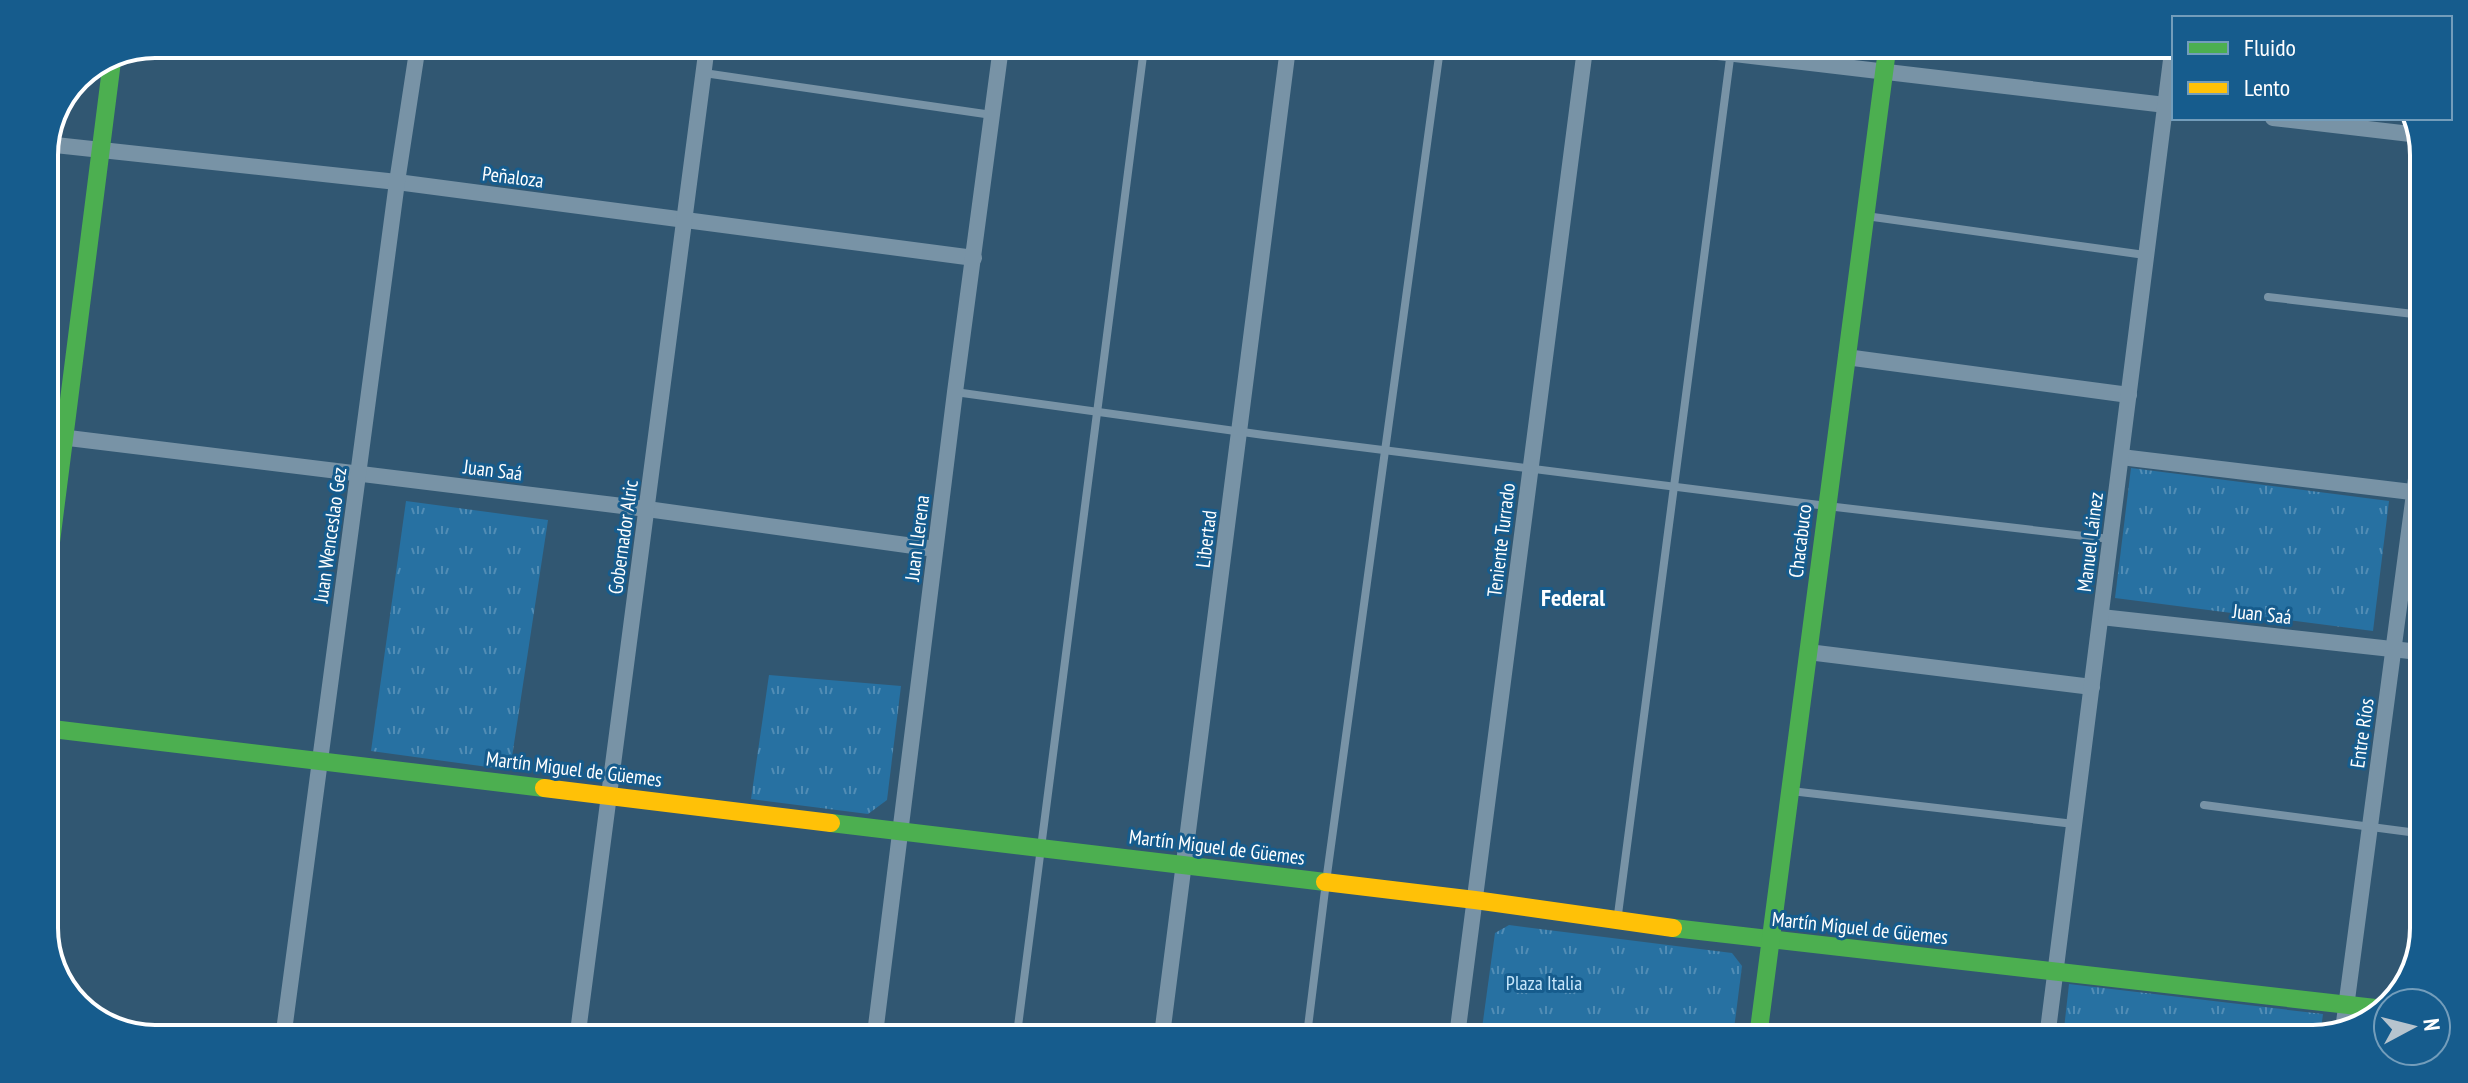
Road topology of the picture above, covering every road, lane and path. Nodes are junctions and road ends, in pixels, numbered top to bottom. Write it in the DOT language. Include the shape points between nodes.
graph roads {
  1 [pos="416,58"];
  2 [pos="706,58"];
  3 [pos="1000,58"];
  4 [pos="1143,58"];
  5 [pos="1287,58"];
  6 [pos="1439,58"];
  7 [pos="1584,58"];
  8 [pos="1730,58"];
  9 [pos="1777,58"];
  10 [pos="1886,58"];
  11 [pos="2172,58"];
  12 [pos="111,68"];
  13 [pos="1884,72"];
  14 [pos="704,73"];
  15 [pos="2170,106"];
  16 [pos="993,115"];
  17 [pos="2290,120"];
  18 [pos="2407,134"];
  19 [pos="58,145"];
  20 [pos="101,150"];
  21 [pos="397,182"];
  22 [pos="1865,216"];
  23 [pos="684,220"];
  24 [pos="2146,255"];
  25 [pos="974,258"];
  26 [pos="2268,297"];
  27 [pos="2410,314"];
  28 [pos="1846,357"];
  29 [pos="955,392"];
  30 [pos="2129,395"];
  31 [pos="1097,411"];
  32 [pos="1239,431"];
  33 [pos="58,436"];
  34 [pos="65,437"];
  35 [pos="1385,449"];
  36 [pos="2121,457"];
  37 [pos="1531,467"];
  38 [pos="358,473"];
  39 [pos="1675,486"];
  40 [pos="58,490"];
  41 [pos="2410,492"];
  42 [pos="1827,506"];
  43 [pos="647,509"];
  44 [pos="2110,539"];
  45 [pos="2410,540"];
  46 [pos="935,549"];
  47 [pos="2101,617"];
  48 [pos="2394,649"];
  49 [pos="2410,651"];
  50 [pos="1808,652"];
  51 [pos="2092,687"];
  52 [pos="58,730"];
  53 [pos="320,761"];
  54 [pos="1790,791"];
  55 [pos="609,796"];
  56 [pos="2204,805"];
  57 [pos="2074,824"];
  58 [pos="2370,827"];
  59 [pos="900,831"];
  60 [pos="2410,832"];
  61 [pos="1041,848"];
  62 [pos="1184,865"];
  63 [pos="1326,882"];
  64 [pos="1475,900"];
  65 [pos="1617,922"];
  66 [pos="1769,940"];
  67 [pos="2056,971"];
  68 [pos="2347,1004"];
  69 [pos="2369,1007"];
  70 [pos="2345,1020"];
  71 [pos="285,1025"];
  72 [pos="579,1025"];
  73 [pos="876,1025"];
  74 [pos="1018,1025"];
  75 [pos="1163,1025"];
  76 [pos="1308,1025"];
  77 [pos="1458,1025"];
  78 [pos="1759,1025"];
  79 [pos="2049,1025"];
  1 -- 21 [label="street, Juan Wenceslao Gez"];
  2 -- 14 [label="street, Gobernador Alric"];
  3 -- 16 [label="street, Juan Llerena"];
  4 -- 31 [label="lane"];
  5 -- 32 [label="street, Libertad"];
  6 -- 35 [label="lane"];
  7 -- 37 [label="street, Teniente Turrado"];
  8 -- 39 [label="lane"];
  9 -- 13 [label="street"];
  10 -- 13 [label="street, Chacabuco"];
  11 -- 15 [label="street, Manuel Láinez"];
  12 -- 20 [label="street"];
  13 -- 15 [label="street"];
  13 -- 22 [label="street, Chacabuco"];
  14 -- 16 [label="lane"];
  14 -- 23 [label="street, Gobernador Alric"];
  15 -- 24 [label="street, Manuel Láinez"];
  16 -- 25 [label="street, Juan Llerena"];
  17 -- 18 [label="street"];
  19 -- 20 [label="street, Peñaloza"];
  20 -- 21 [label="street, Peñaloza"];
  20 -- 34 [label="street"];
  21 -- 23 [label="street, Peñaloza"];
  21 -- 38 [label="street, Juan Wenceslao Gez"];
  22 -- 24 [label="lane"];
  22 -- 28 [label="street, Chacabuco"];
  23 -- 25 [label="street, Peñaloza"];
  23 -- 43 [label="street, Gobernador Alric"];
  24 -- 30 [label="street, Manuel Láinez"];
  25 -- 29 [label="street, Juan Llerena"];
  26 -- 27 [label="lane"];
  28 -- 30 [label="street"];
  28 -- 42 [label="street, Chacabuco"];
  29 -- 31 [label="lane"];
  29 -- 46 [label="street, Juan Llerena"];
  30 -- 36 [label="street, Manuel Láinez"];
  31 -- 32 [label="lane"];
  31 -- 61 [label="lane"];
  32 -- 35 [label="lane"];
  32 -- 62 [label="street, Libertad"];
  33 -- 34 [label="street, Juan Saá"];
  34 -- 38 [label="street, Juan Saá"];
  34 -- 40 [label="street"];
  35 -- 37 [label="lane"];
  35 -- 63 [label="lane"];
  36 -- 41 [label="street"];
  36 -- 44 [label="street, Manuel Láinez"];
  37 -- 39 [label="lane"];
  37 -- 64 [label="street, Teniente Turrado"];
  38 -- 43 [label="street, Juan Saá"];
  38 -- 53 [label="street, Juan Wenceslao Gez"];
  39 -- 42 [label="lane"];
  39 -- 65 [label="lane"];
  42 -- 44 [label="lane"];
  42 -- 50 [label="street, Chacabuco"];
  43 -- 46 [label="street, Juan Saá"];
  43 -- 55 [label="street, Gobernador Alric"];
  44 -- 47 [label="street, Manuel Láinez"];
  45 -- 48 [label="street, Entre Ríos"];
  46 -- 59 [label="street, Juan Llerena"];
  47 -- 48 [label="street, Juan Saá"];
  47 -- 51 [label="street, Manuel Láinez"];
  48 -- 49 [label="street, Juan Saá"];
  48 -- 58 [label="street, Entre Ríos"];
  50 -- 51 [label="street"];
  50 -- 54 [label="street, Chacabuco"];
  51 -- 57 [label="street, Manuel Láinez"];
  52 -- 53 [label="street, Martín Miguel de Güemes"];
  53 -- 55 [label="street, Martín Miguel de Güemes"];
  53 -- 71 [label="street, Juan Wenceslao Gez"];
  54 -- 57 [label="lane"];
  54 -- 66 [label="street, Chacabuco"];
  55 -- 59 [label="street, Martín Miguel de Güemes"];
  55 -- 72 [label="street, Gobernador Alric"];
  56 -- 58 [label="lane"];
  57 -- 67 [label="street, Manuel Láinez"];
  58 -- 60 [label="lane"];
  58 -- 68 [label="street, Entre Ríos"];
  59 -- 61 [label="street, Martín Miguel de Güemes"];
  59 -- 73 [label="street, Juan Llerena"];
  61 -- 62 [label="street, Martín Miguel de Güemes"];
  61 -- 74 [label="lane"];
  62 -- 63 [label="street, Martín Miguel de Güemes"];
  62 -- 75 [label="street, Libertad"];
  63 -- 64 [label="street, Martín Miguel de Güemes"];
  63 -- 76 [label="lane"];
  64 -- 65 [label="street, Martín Miguel de Güemes"];
  64 -- 77 [label="street, Teniente Turrado"];
  65 -- 66 [label="street, Martín Miguel de Güemes"];
  66 -- 67 [label="street, Martín Miguel de Güemes"];
  66 -- 78 [label="street, Chacabuco"];
  67 -- 68 [label="street, Martín Miguel de Güemes"];
  67 -- 79 [label="street, Manuel Láinez"];
  68 -- 69 [label="street, Martín Miguel de Güemes"];
  68 -- 70 [label="street, Entre Ríos"];
}
